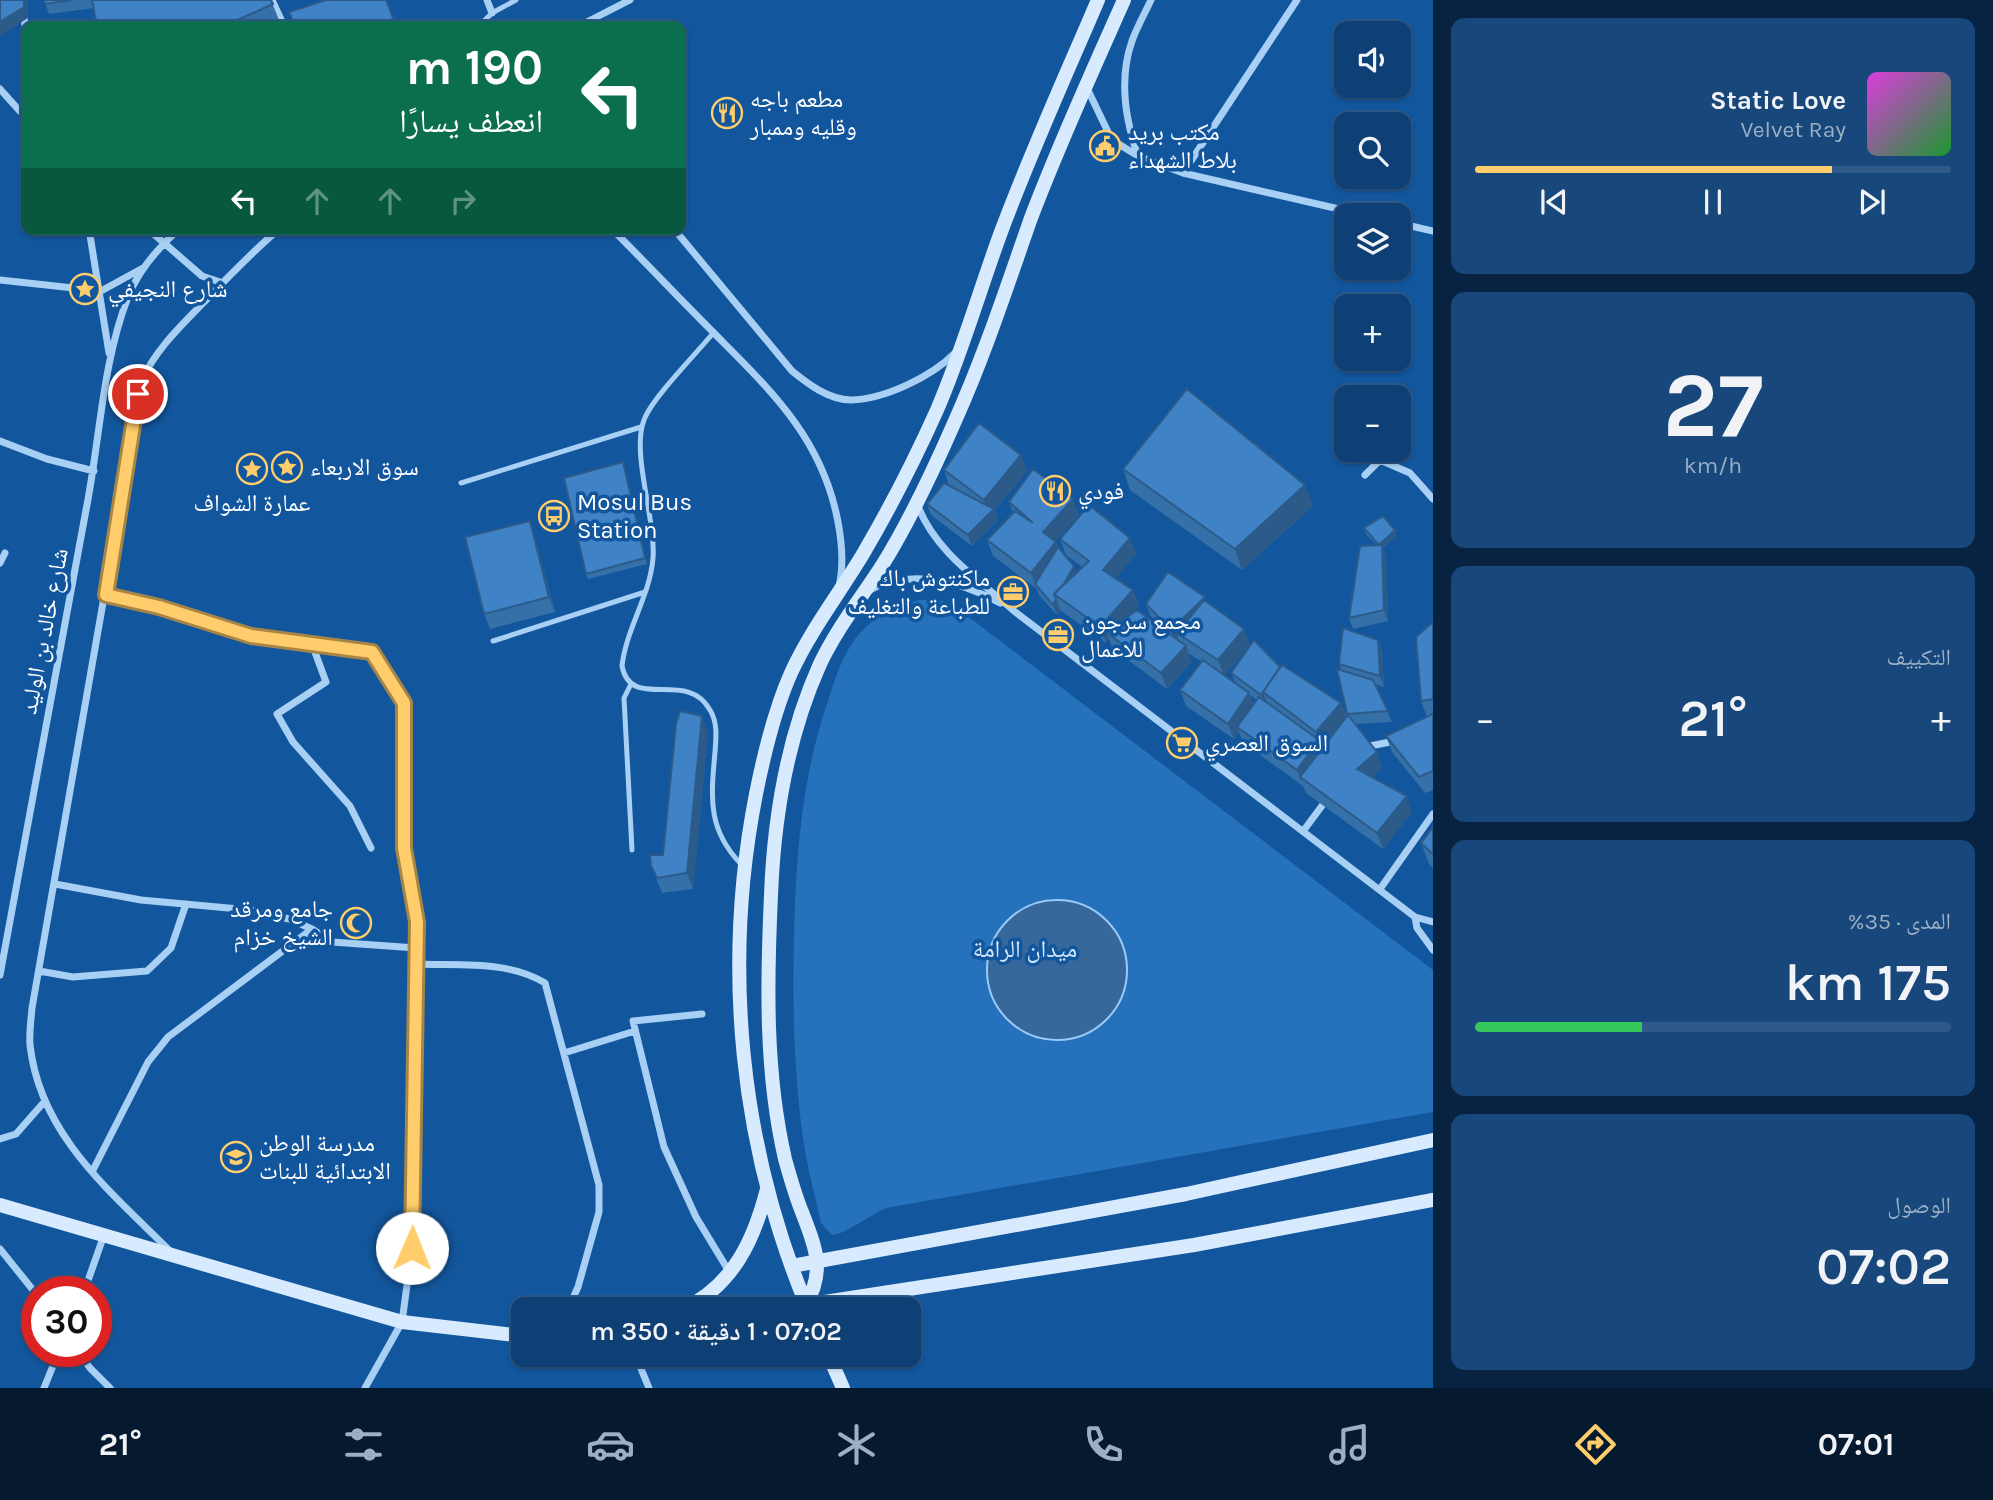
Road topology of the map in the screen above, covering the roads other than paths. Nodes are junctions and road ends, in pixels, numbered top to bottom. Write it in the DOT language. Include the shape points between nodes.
graph roads {
  1 [pos="22,0"];
  2 [pos="272,0"];
  3 [pos="487,0"];
  4 [pos="516,0"];
  5 [pos="630,0"];
  6 [pos="1098,0"];
  7 [pos="1124,0"];
  8 [pos="1151,0"];
  9 [pos="1297,0"];
  10 [pos="492,13"];
  11 [pos="25,21"];
  12 [pos="282,21"];
  13 [pos="484,21"];
  14 [pos="589,21"];
  15 [pos="1086,86"];
  16 [pos="0,89"];
  17 [pos="21,112"];
  18 [pos="1138,156"];
  19 [pos="1183,173"];
  20 [pos="1334,208"];
  21 [pos="1411,226"];
  22 [pos="1433,231"];
  23 [pos="90,235"];
  24 [pos="156,235"];
  25 [pos="173,235"];
  26 [pos="272,235"];
  27 [pos="618,235"];
  28 [pos="679,235"];
  29 [pos="165,242"];
  30 [pos="145,267"];
  31 [pos="0,280"];
  32 [pos="223,283"];
  33 [pos="101,291"];
  34 [pos="714,332"];
  35 [pos="966,335"];
  36 [pos="111,361"];
  37 [pos="641,427"];
  38 [pos="0,441"];
  39 [pos="94,471"];
  40 [pos="1365,474"];
  41 [pos="461,483"];
  42 [pos="1433,499"];
  43 [pos="916,502"];
  44 [pos="5,553"];
  45 [pos="0,563"];
  46 [pos="645,592"];
  47 [pos="106,595"];
  48 [pos="862,595"];
  49 [pos="831,603"];
  50 [pos="1014,611"];
  51 [pos="493,640"];
  52 [pos="312,644"];
  53 [pos="631,684"];
  54 [pos="1406,738"];
  55 [pos="1357,758"];
  56 [pos="1334,789"];
  57 [pos="1433,814"];
  58 [pos="1304,830"];
  59 [pos="371,848"];
  60 [pos="632,850"];
  61 [pos="744,867"];
  62 [pos="55,884"];
  63 [pos="1380,889"];
  64 [pos="186,904"];
  65 [pos="1415,917"];
  66 [pos="1433,922"];
  67 [pos="312,929"];
  68 [pos="416,948"];
  69 [pos="1433,950"];
  70 [pos="416,964"];
  71 [pos="39,971"];
  72 [pos="0,975"];
  73 [pos="702,1014"];
  74 [pos="635,1031"];
  75 [pos="564,1053"];
  76 [pos="45,1101"];
  77 [pos="0,1139"];
  78 [pos="1433,1140"];
  79 [pos="92,1172"];
  80 [pos="768,1188"];
  81 [pos="1433,1200"];
  82 [pos="0,1205"];
  83 [pos="104,1234"];
  84 [pos="0,1249"];
  85 [pos="173,1254"];
  86 [pos="818,1262"];
  87 [pos="792,1266"];
  88 [pos="730,1274"];
  89 [pos="22,1276"];
  90 [pos="90,1276"];
  91 [pos="573,1297"];
  92 [pos="704,1297"];
  93 [pos="803,1297"];
  94 [pos="811,1297"];
  95 [pos="869,1297"];
  96 [pos="402,1322"];
  97 [pos="511,1335"];
  98 [pos="53,1367"];
  99 [pos="89,1367"];
  100 [pos="640,1367"];
  101 [pos="834,1367"];
  102 [pos="44,1388"];
  103 [pos="110,1388"];
  104 [pos="365,1388"];
  105 [pos="649,1388"];
  106 [pos="843,1388"];
  1 -- 11 [label="street"];
  2 -- 12 [label="street"];
  3 -- 10 [label="street"];
  4 -- 10 [label="lane"];
  5 -- 14 [label="street"];
  6 -- 35 [label="main road" via="1023,175"];
  7 -- 15 [label="main road"];
  8 -- 18 [label="street" via="1132,41 1125,79 1127,119"];
  9 -- 19 [label="street"];
  10 -- 13 [label="lane"];
  15 -- 18 [label="street" via="1109,134"];
  15 -- 43 [label="main road" via="974,378"];
  16 -- 17 [label="street"];
  18 -- 19 [label="street"];
  19 -- 20 [label="street"];
  21 -- 22 [label="street"];
  23 -- 33 [label="street"];
  24 -- 29 [label="street"];
  25 -- 29 [label="street"];
  26 -- 32 [label="street"];
  27 -- 34 [label="street"];
  28 -- 35 [label="street" via="792,371 832,396 850,400 920,379 955,354"];
  29 -- 30 [label="street"];
  29 -- 32 [label="street" via="202,276"];
  30 -- 33 [label="street"];
  30 -- 36 [label="street, شارع خالد بن الوليد" via="129,294"];
  31 -- 33 [label="street"];
  32 -- 47 [label="street" via="157,353 142,380"];
  33 -- 36 [label="street"];
  34 -- 37 [label="lane" via="649,409"];
  34 -- 49 [label="street" via="788,409 817,457 832,496 840,536 840,583"];
  35 -- 49 [label="main road" via="911,463 864,553"];
  36 -- 39 [label="street, شارع خالد بن الوليد"];
  37 -- 41 [label="lane"];
  37 -- 46 [label="lane" via="653,542"];
  38 -- 39 [label="street"];
  39 -- 72 [label="street, شارع خالد بن الوليد"];
  40 -- 42 [label="street" via="1380,460 1410,473"];
  43 -- 48 [label="main road"];
  43 -- 50 [label="street" via="933,537"];
  44 -- 45 [label="street"];
  46 -- 51 [label="lane"];
  46 -- 53 [label="lane" via="623,660"];
  47 -- 52 [label="street" via="251,636"];
  47 -- 62 [label="street"];
  48 -- 50 [label="street" via="883,583 920,579 966,587"];
  48 -- 86 [label="main road" via="833,639 808,694 786,774 771,891 768,1011 773,1086 794,1192"];
  49 -- 61 [label="main road" via="802,651 780,702 760,774"];
  50 -- 58 [label="street"];
  52 -- 59 [label="street" via="326,682 277,714 293,742 350,806"];
  52 -- 68 [label="street" via="372,652 404,703 404,848 417,922"];
  53 -- 60 [label="lane" via="624,698"];
  53 -- 61 [label="lane" via="644,690 683,689 709,708 716,728 713,814 725,843"];
  54 -- 55 [label="street" via="1365,747"];
  56 -- 58 [label="street"];
  57 -- 63 [label="street"];
  58 -- 63 [label="street"];
  61 -- 80 [label="main road" via="738,959 742,1051"];
  62 -- 64 [label="street"];
  62 -- 71 [label="street"];
  63 -- 65 [label="street"];
  64 -- 67 [label="street" via="250,910"];
  64 -- 71 [label="street" via="171,948 147,971 73,977"];
  65 -- 66 [label="street"];
  65 -- 69 [label="street" via="1417,928"];
  67 -- 68 [label="street" via="332,942"];
  67 -- 79 [label="street" via="168,1037 148,1062"];
  68 -- 70 [label="street"];
  70 -- 75 [label="street" via="502,967 528,973 545,984"];
  70 -- 96 [label="street" via="412,1248"];
  71 -- 76 [label="street" via="30,1042"];
  73 -- 74 [label="street" via="633,1021"];
  74 -- 75 [label="street"];
  74 -- 88 [label="street" via="664,1147 696,1217"];
  75 -- 91 [label="street" via="599,1185 599,1212"];
  76 -- 77 [label="street" via="16,1134"];
  76 -- 79 [label="street" via="70,1147"];
  78 -- 86 [label="main road" via="1186,1194"];
  79 -- 85 [label="street"];
  80 -- 87 [label="main road"];
  80 -- 88 [label="main road" via="754,1233"];
  81 -- 95 [label="main road" via="1194,1245"];
  82 -- 83 [label="main road"];
  83 -- 85 [label="main road"];
  83 -- 90 [label="street"];
  84 -- 89 [label="street"];
  85 -- 96 [label="main road"];
  86 -- 87 [label="main road"];
  86 -- 94 [label="main road"];
  87 -- 93 [label="main road"];
  88 -- 92 [label="main road"];
  96 -- 97 [label="main road"];
  96 -- 104 [label="street"];
  98 -- 102 [label="street"];
  99 -- 103 [label="street"];
  100 -- 105 [label="street"];
  101 -- 106 [label="main road"];
}
